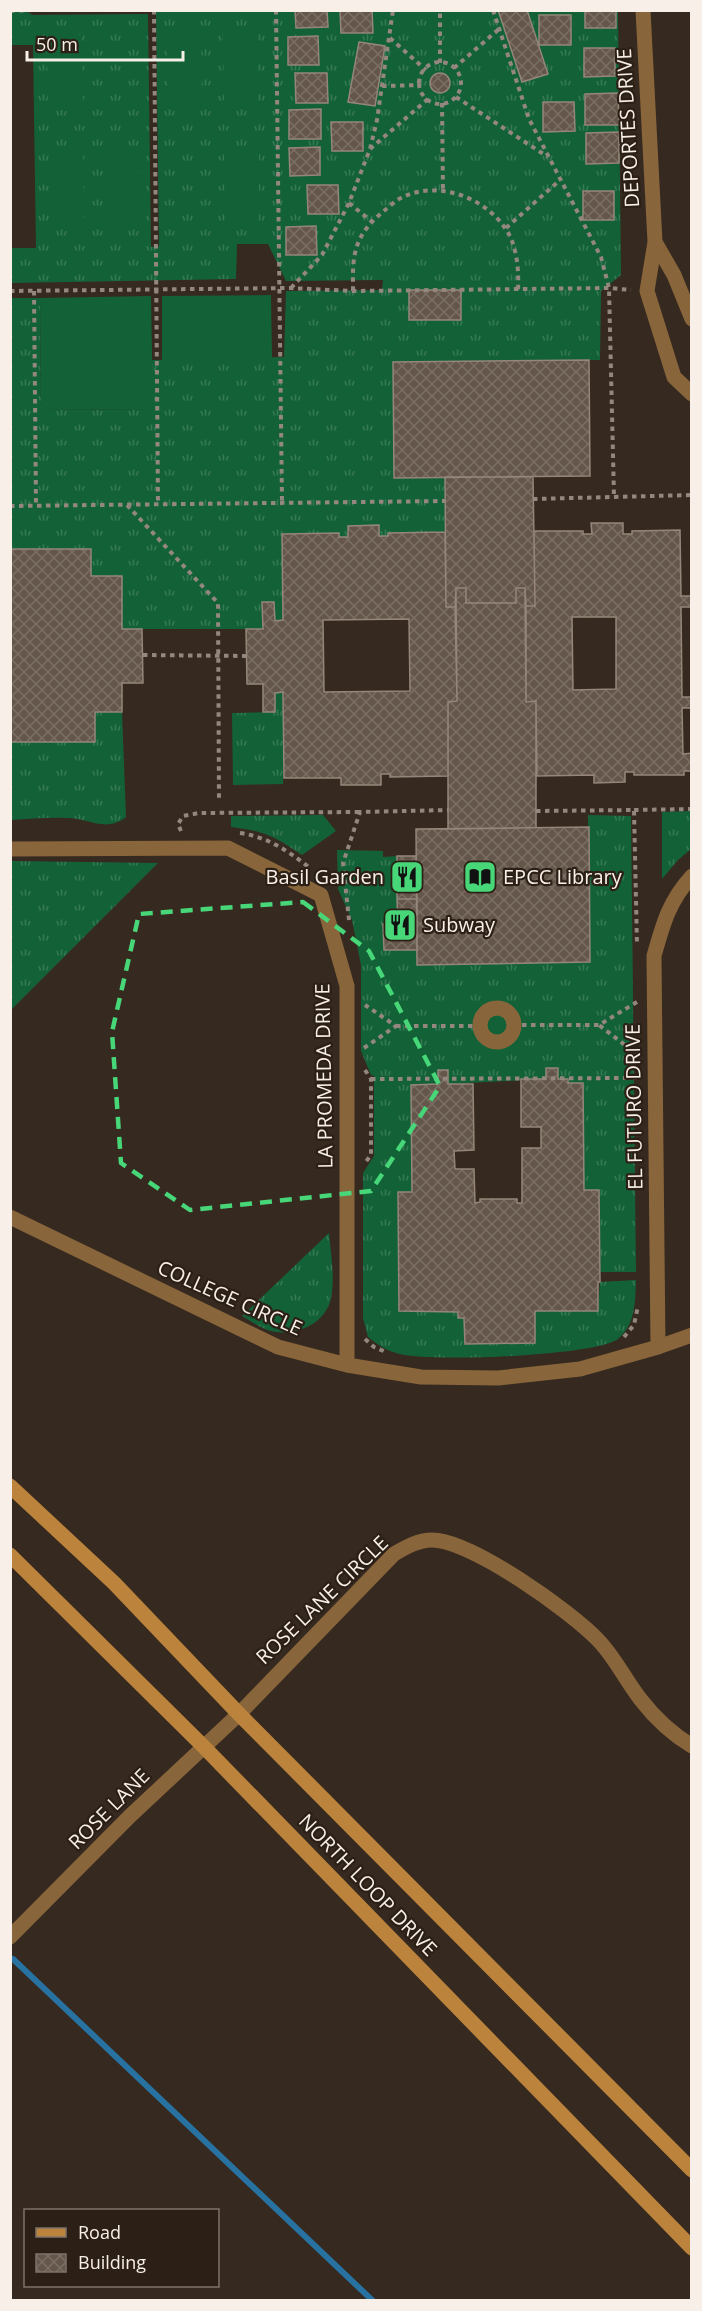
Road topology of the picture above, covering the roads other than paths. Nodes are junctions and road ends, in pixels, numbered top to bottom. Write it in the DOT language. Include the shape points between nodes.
graph roads {
  1 [pos="643,10"];
  2 [pos="655,242"];
  3 [pos="692,319"];
  4 [pos="692,394"];
  5 [pos="10,849"];
  6 [pos="692,876"];
  7 [pos="513,1025"];
  8 [pos="10,1217"];
  9 [pos="692,1335"];
  10 [pos="658,1347"];
  11 [pos="347,1365"];
  12 [pos="10,1486"];
  13 [pos="10,1555"];
  14 [pos="239,1713"];
  15 [pos="203,1746"];
  16 [pos="692,1746"];
  17 [pos="10,1937"];
  18 [pos="690,2166"];
  19 [pos="692,2248"];
  1 -- 2 [label="street, DEPORTES DRIVE"];
  2 -- 3 [label="street, DEPORTES DRIVE"];
  2 -- 4 [label="street, DEPORTES DRIVE" via="647,291 674,377"];
  5 -- 11 [label="street, LA PROMEDA DRIVE" via="228,848 321,895 347,986"];
  6 -- 10 [label="street, EL FUTURO DRIVE" via="667,913 654,956"];
  7 -- 7 [label="street" via="508,1013 497,1009 487,1012 480,1026 485,1037 496,1042 508,1038"];
  8 -- 11 [label="street, COLLEGE CIRCLE" via="278,1347"];
  9 -- 10 [label="street, COLLEGE CIRCLE"];
  10 -- 11 [label="street, COLLEGE CIRCLE" via="580,1369 498,1378 421,1377"];
  12 -- 14 [label="main road, NORTH LOOP DRIVE" via="114,1583"];
  13 -- 15 [label="main road, NORTH LOOP DRIVE"];
  14 -- 15 [label="street, ROSE LANE"];
  14 -- 16 [label="street, ROSE LANE CIRCLE" via="394,1554 409,1545 432,1540 464,1549 498,1567 571,1615 617,1662 661,1723"];
  14 -- 18 [label="main road, NORTH LOOP DRIVE"];
  15 -- 17 [label="street, ROSE LANE"];
  15 -- 19 [label="main road, NORTH LOOP DRIVE"];
}
